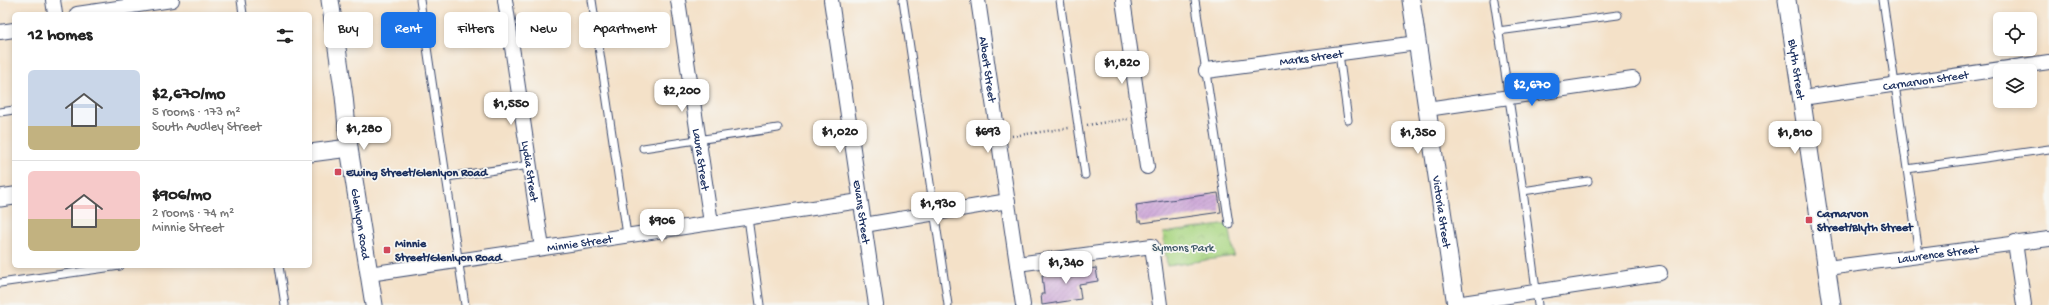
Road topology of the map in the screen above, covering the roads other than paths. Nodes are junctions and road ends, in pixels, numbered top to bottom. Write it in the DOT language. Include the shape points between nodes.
graph roads {
  1 [pos="52,0"];
  2 [pos="172,0"];
  3 [pos="241,0"];
  4 [pos="330,0"];
  5 [pos="420,0"];
  6 [pos="505,0"];
  7 [pos="592,0"];
  8 [pos="678,0"];
  9 [pos="831,0"];
  10 [pos="903,0"];
  11 [pos="978,0"];
  12 [pos="1060,0"];
  13 [pos="1123,0"];
  14 [pos="1195,0"];
  15 [pos="1411,0"];
  16 [pos="1494,0"];
  17 [pos="1787,0"];
  18 [pos="1883,0"];
  19 [pos="55,12"];
  20 [pos="91,12"];
  21 [pos="243,12"];
  22 [pos="1618,15"];
  23 [pos="12,30"];
  24 [pos="1498,31"];
  25 [pos="0,32"];
  26 [pos="1417,43"];
  27 [pos="1339,54"];
  28 [pos="2049,62"];
  29 [pos="1206,71"];
  30 [pos="1633,79"];
  31 [pos="1895,84"];
  32 [pos="1508,98"];
  33 [pos="1802,98"];
  34 [pos="1427,109"];
  35 [pos="12,110"];
  36 [pos="0,112"];
  37 [pos="1348,120"];
  38 [pos="778,128"];
  39 [pos="699,140"];
  40 [pos="349,148"];
  41 [pos="643,148"];
  42 [pos="2049,149"];
  43 [pos="312,153"];
  44 [pos="530,165"];
  45 [pos="1147,166"];
  46 [pos="1907,169"];
  47 [pos="1084,175"];
  48 [pos="446,177"];
  49 [pos="1588,181"];
  50 [pos="1523,191"];
  51 [pos="12,196"];
  52 [pos="0,198"];
  53 [pos="860,201"];
  54 [pos="1008,201"];
  55 [pos="934,213"];
  56 [pos="748,218"];
  57 [pos="711,223"];
  58 [pos="864,224"];
  59 [pos="1229,224"];
  60 [pos="627,236"];
  61 [pos="2049,239"];
  62 [pos="2015,242"];
  63 [pos="542,248"];
  64 [pos="1919,255"];
  65 [pos="459,260"];
  66 [pos="1017,264"];
  67 [pos="106,268"];
  68 [pos="279,268"];
  69 [pos="1827,268"];
  70 [pos="1660,273"];
  71 [pos="369,274"];
  72 [pos="0,283"];
  73 [pos="1537,298"];
  74 [pos="1456,304"];
  75 [pos="285,305"];
  76 [pos="374,305"];
  77 [pos="465,305"];
  78 [pos="760,305"];
  79 [pos="876,305"];
  80 [pos="948,305"];
  81 [pos="1023,305"];
  82 [pos="1160,305"];
  83 [pos="1832,305"];
  84 [pos="2024,305"];
  1 -- 19 [label="street"];
  2 -- 20 [label="street"];
  3 -- 21 [label="lane"];
  4 -- 40 [label="street, Glenlyon Road"];
  5 -- 48 [label="lane"];
  6 -- 44 [label="street, Lydia Street"];
  7 -- 60 [label="lane"];
  8 -- 39 [label="street, Laura Street"];
  9 -- 53 [label="street, Evans Street"];
  10 -- 55 [label="lane"];
  11 -- 54 [label="street, Albert Street"];
  12 -- 47 [label="lane"];
  13 -- 45 [label="street"];
  14 -- 29 [label="lane"];
  15 -- 26 [label="street, Victoria Street"];
  16 -- 24 [label="lane"];
  17 -- 33 [label="street, Blyth Street"];
  18 -- 31 [label="lane"];
  22 -- 24 [label="lane"];
  23 -- 25 [label="street"];
  24 -- 32 [label="lane"];
  26 -- 27 [label="street, Marks Street"];
  26 -- 34 [label="street, Victoria Street"];
  27 -- 29 [label="street, Marks Street"];
  27 -- 37 [label="lane"];
  28 -- 31 [label="street, Carnarvon Street"];
  29 -- 59 [label="lane"];
  30 -- 32 [label="street"];
  31 -- 33 [label="street, Carnarvon Street"];
  31 -- 46 [label="lane"];
  32 -- 34 [label="street"];
  32 -- 50 [label="lane"];
  33 -- 69 [label="street, Blyth Street"];
  34 -- 74 [label="street, Victoria Street"];
  35 -- 36 [label="lane"];
  38 -- 39 [label="lane"];
  39 -- 41 [label="lane"];
  39 -- 57 [label="street, Laura Street"];
  40 -- 43 [label="street"];
  40 -- 71 [label="street, Glenlyon Road"];
  42 -- 46 [label="lane"];
  44 -- 48 [label="lane"];
  44 -- 63 [label="street, Lydia Street"];
  46 -- 64 [label="lane"];
  48 -- 65 [label="lane"];
  49 -- 50 [label="lane"];
  50 -- 73 [label="lane"];
  51 -- 52 [label="street"];
  53 -- 56 [label="street, Minnie Street"];
  53 -- 58 [label="street, Evans Street"];
  54 -- 55 [label="street"];
  54 -- 66 [label="street, Albert Street"];
  55 -- 58 [label="street"];
  55 -- 80 [label="lane"];
  56 -- 57 [label="street, Minnie Street"];
  56 -- 78 [label="lane"];
  57 -- 60 [label="street, Minnie Street"];
  58 -- 79 [label="street, Evans Street"];
  60 -- 63 [label="street, Minnie Street"];
  61 -- 62 [label="street, Lawrence Street"];
  62 -- 64 [label="street, Lawrence Street"];
  62 -- 84 [label="street"];
  63 -- 65 [label="street, Minnie Street"];
  64 -- 69 [label="street, Lawrence Street"];
  65 -- 71 [label="street, Minnie Street"];
  65 -- 77 [label="lane"];
  66 -- 81 [label="street, Albert Street"];
  66 -- 82 [label="street" via="1152,246"];
  67 -- 72 [label="lane"];
  68 -- 75 [label="lane"];
  69 -- 83 [label="street, Blyth Street"];
  70 -- 73 [label="street"];
  71 -- 76 [label="street, Glenlyon Road"];
  73 -- 74 [label="street"];
}
